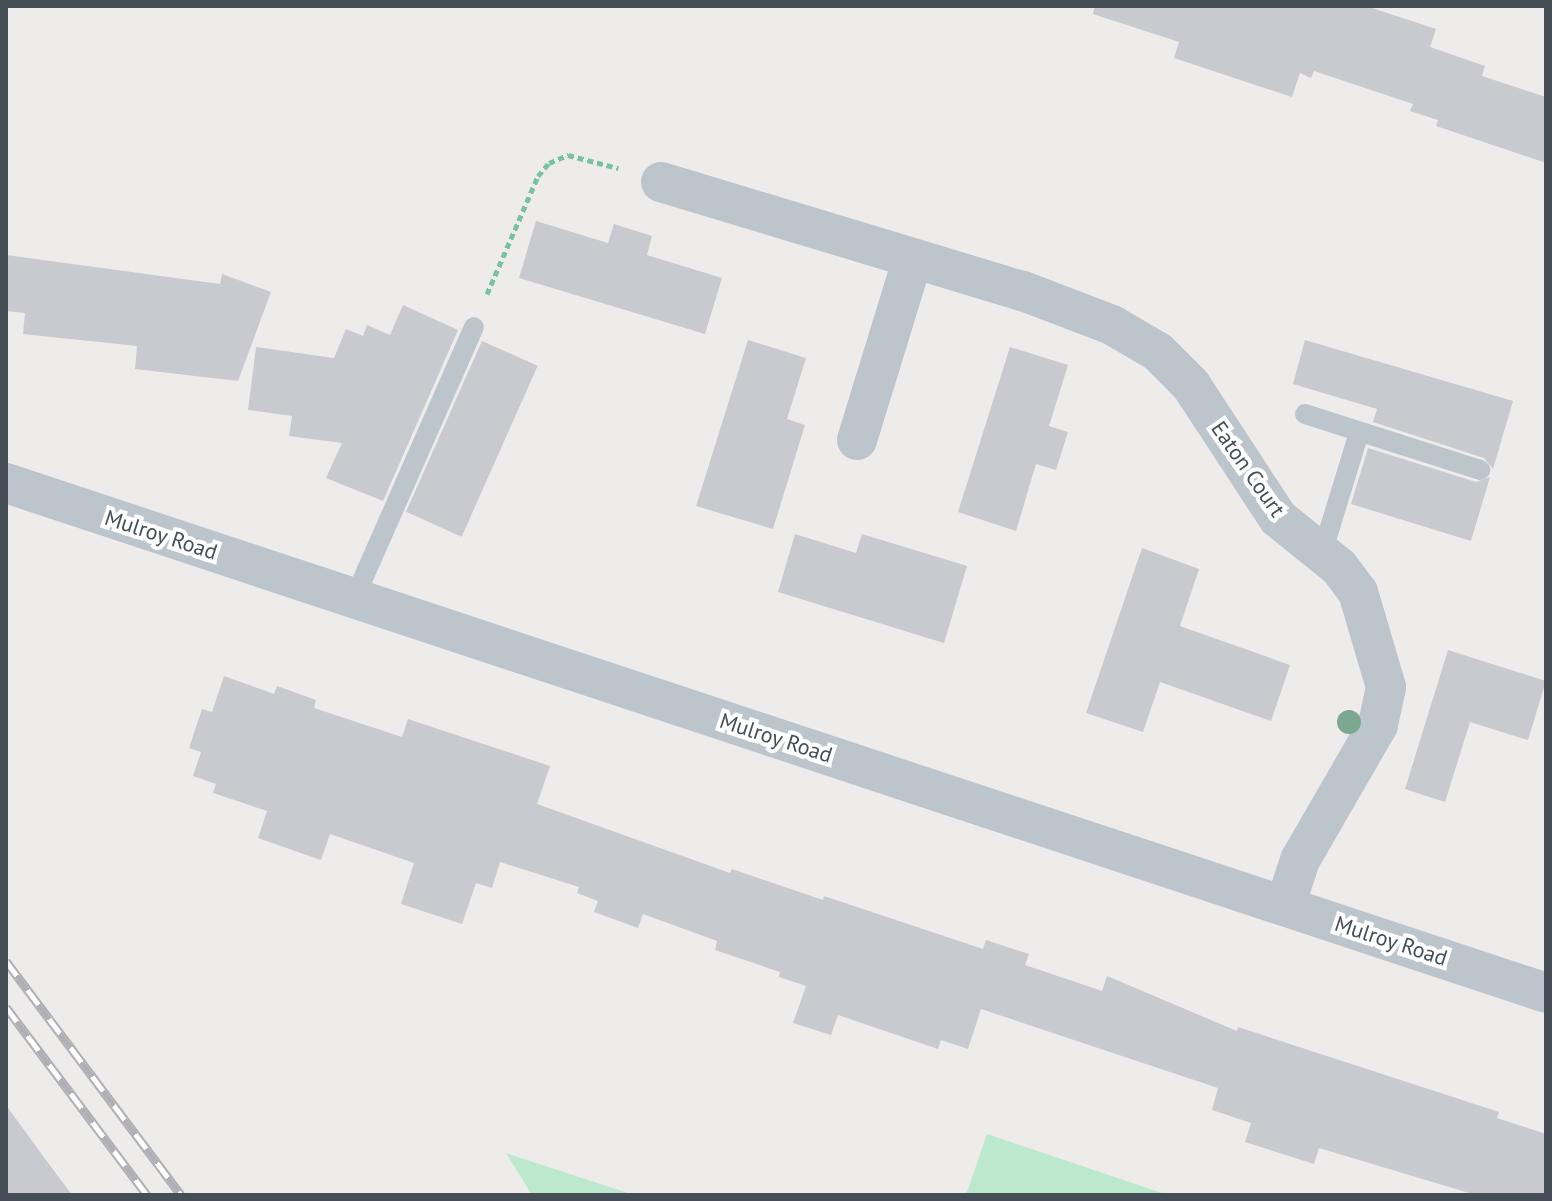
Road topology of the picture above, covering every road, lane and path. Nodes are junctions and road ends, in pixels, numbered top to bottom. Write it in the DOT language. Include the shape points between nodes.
graph roads {
  1 [pos="661,182"];
  2 [pos="912,261"];
  3 [pos="474,327"];
  4 [pos="1305,414"];
  5 [pos="1359,433"];
  6 [pos="857,440"];
  7 [pos="1480,470"];
  8 [pos="6,483"];
  9 [pos="1322,553"];
  10 [pos="354,599"];
  11 [pos="1285,906"];
  12 [pos="1546,993"];
  1 -- 2 [label="street, Eaton Court"];
  1 -- 3 [label="path" via="589,158 568,155 549,163 538,176"];
  2 -- 6 [label="street"];
  2 -- 9 [label="street, Eaton Court" via="1023,291 1112,325 1158,352 1191,385 1278,518"];
  3 -- 10 [label="lane"];
  4 -- 5 [label="lane"];
  5 -- 7 [label="lane"];
  5 -- 9 [label="lane"];
  8 -- 10 [label="street, Mulroy Road"];
  9 -- 11 [label="street, Eaton Court" via="1358,592 1386,687 1378,725 1300,860"];
  10 -- 11 [label="street, Mulroy Road"];
  11 -- 12 [label="street, Mulroy Road"];
}
